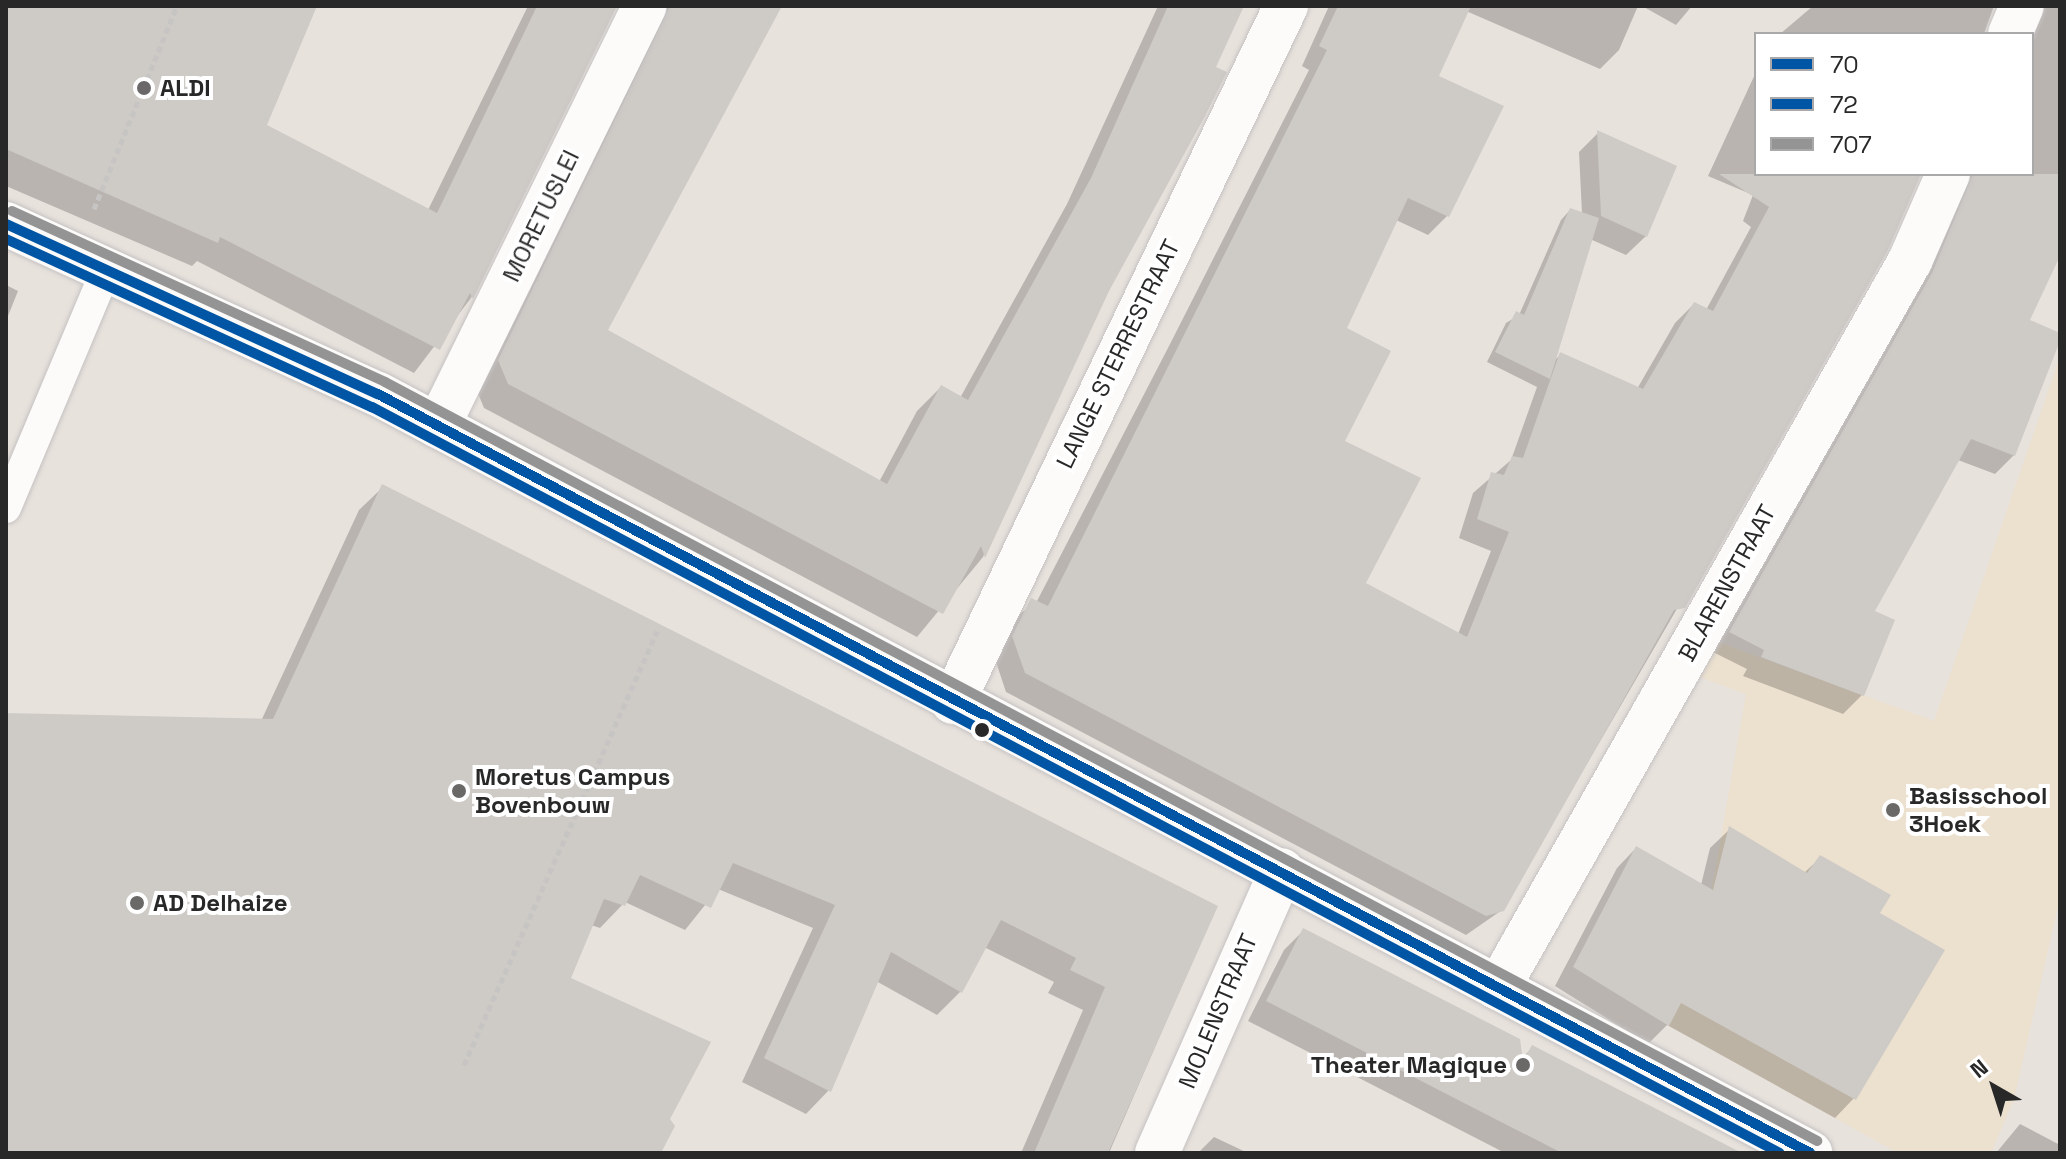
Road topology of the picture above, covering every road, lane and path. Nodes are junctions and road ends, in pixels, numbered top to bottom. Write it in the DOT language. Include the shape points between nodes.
graph roads {
  1 [pos="177,6"];
  2 [pos="645,6"];
  3 [pos="1286,6"];
  4 [pos="2022,6"];
  5 [pos="2011,32"];
  6 [pos="1947,176"];
  7 [pos="6,224"];
  8 [pos="92,261"];
  9 [pos="438,426"];
  10 [pos="6,508"];
  11 [pos="657,631"];
  12 [pos="953,702"];
  13 [pos="1282,870"];
  14 [pos="1498,988"];
  15 [pos="464,1065"];
  16 [pos="1157,1153"];
  17 [pos="1810,1153"];
  1 -- 8 [label="path"];
  2 -- 9 [label="street, MORETUSLEI"];
  3 -- 12 [label="street, LANGE STERRESTRAAT"];
  4 -- 5 [label="street"];
  6 -- 14 [label="street, BLARENSTRAAT" via="1910,261"];
  7 -- 8 [label="street"];
  8 -- 9 [label="street"];
  8 -- 10 [label="lane"];
  9 -- 12 [label="street"];
  11 -- 15 [label="path"];
  12 -- 13 [label="street"];
  13 -- 14 [label="street"];
  13 -- 16 [label="street, MOLENSTRAAT"];
  14 -- 17 [label="street"];
}
